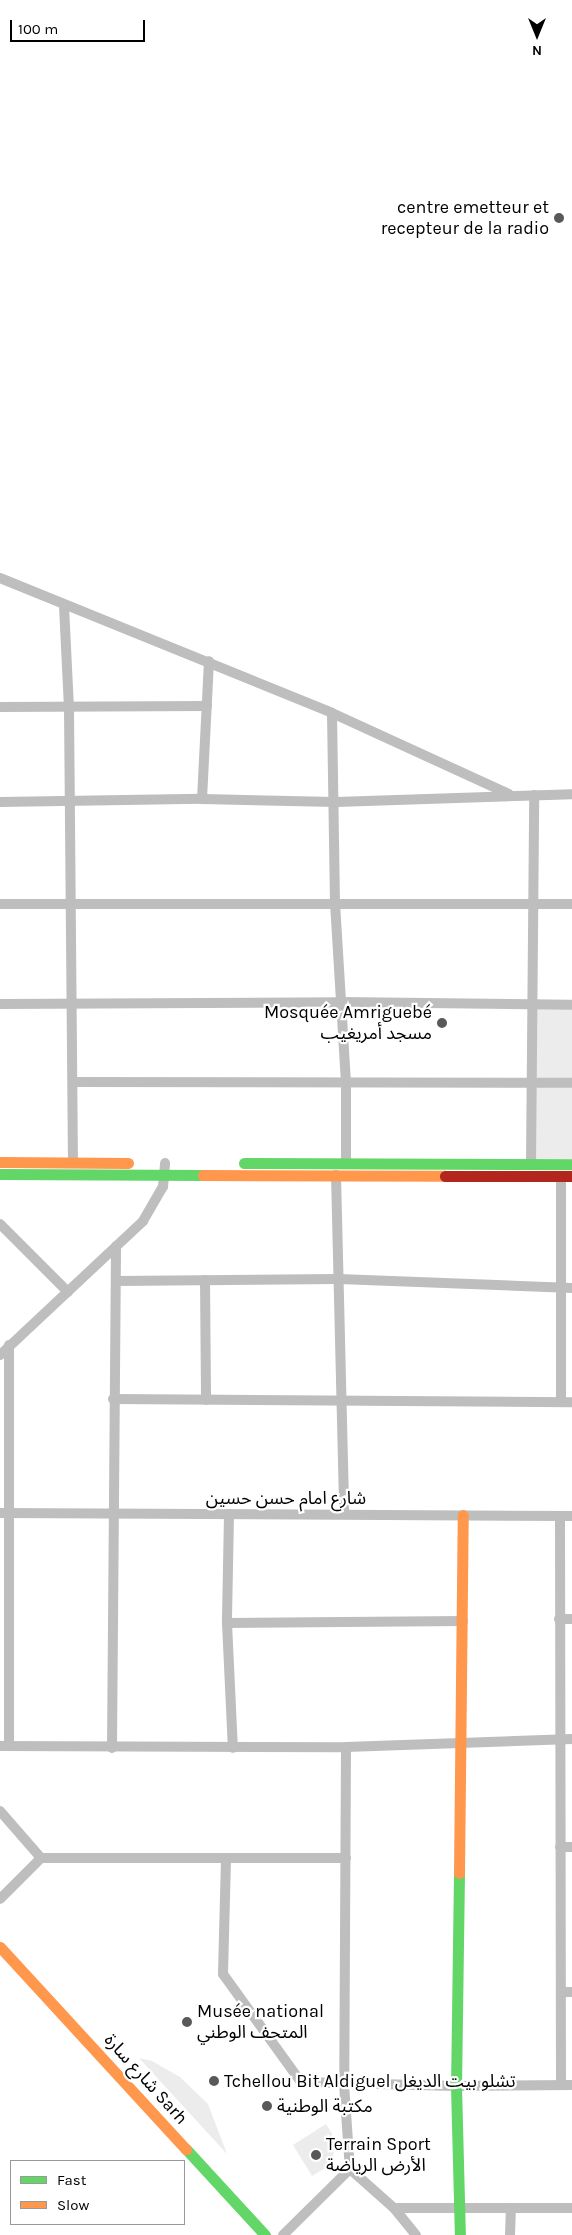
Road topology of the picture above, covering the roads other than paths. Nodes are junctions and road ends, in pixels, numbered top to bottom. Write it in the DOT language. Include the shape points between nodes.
graph roads {
  1 [pos="0,578"];
  2 [pos="64,606"];
  3 [pos="209,662"];
  4 [pos="207,706"];
  5 [pos="0,707"];
  6 [pos="69,708"];
  7 [pos="332,713"];
  8 [pos="510,794"];
  9 [pos="572,794"];
  10 [pos="534,795"];
  11 [pos="202,799"];
  12 [pos="69,800"];
  13 [pos="0,802"];
  14 [pos="336,802"];
  15 [pos="335,903"];
  16 [pos="0,904"];
  17 [pos="70,904"];
  18 [pos="531,904"];
  19 [pos="572,904"];
  20 [pos="71,1002"];
  21 [pos="341,1002"];
  22 [pos="0,1004"];
  23 [pos="531,1006"];
  24 [pos="572,1006"];
  25 [pos="74,1082"];
  26 [pos="530,1083"];
  27 [pos="572,1083"];
  28 [pos="346,1084"];
  29 [pos="0,1162"];
  30 [pos="73,1162"];
  31 [pos="346,1163"];
  32 [pos="530,1164"];
  33 [pos="572,1164"];
  34 [pos="165,1168"];
  35 [pos="0,1174"];
  36 [pos="336,1175"];
  37 [pos="567,1176"];
  38 [pos="0,1224"];
  39 [pos="116,1246"];
  40 [pos="339,1279"];
  41 [pos="205,1280"];
  42 [pos="116,1281"];
  43 [pos="567,1288"];
  44 [pos="68,1292"];
  45 [pos="9,1345"];
  46 [pos="0,1355"];
  47 [pos="113,1399"];
  48 [pos="206,1400"];
  49 [pos="343,1400"];
  50 [pos="567,1402"];
  51 [pos="5,1513"];
  52 [pos="113,1514"];
  53 [pos="229,1514"];
  54 [pos="344,1514"];
  55 [pos="463,1515"];
  56 [pos="560,1516"];
  57 [pos="572,1516"];
  58 [pos="559,1619"];
  59 [pos="572,1619"];
  60 [pos="463,1621"];
  61 [pos="227,1623"];
  62 [pos="4,1636"];
  63 [pos="560,1739"];
  64 [pos="572,1739"];
  65 [pos="459,1742"];
  66 [pos="4,1746"];
  67 [pos="346,1747"];
  68 [pos="112,1748"];
  69 [pos="233,1748"];
  70 [pos="0,1811"];
  71 [pos="560,1847"];
  72 [pos="572,1847"];
  73 [pos="41,1858"];
  74 [pos="346,1858"];
  75 [pos="226,1859"];
  76 [pos="0,1898"];
  77 [pos="560,1921"];
  78 [pos="572,1921"];
  79 [pos="0,1948"];
  80 [pos="0,1962"];
  81 [pos="561,1992"];
  82 [pos="572,1992"];
  83 [pos="344,2084"];
  84 [pos="561,2084"];
  85 [pos="572,2085"];
  86 [pos="456,2086"];
  87 [pos="181,2160"];
  88 [pos="185,2164"];
  89 [pos="350,2169"];
  90 [pos="458,2207"];
  91 [pos="394,2208"];
  92 [pos="511,2208"];
  93 [pos="572,2208"];
  94 [pos="249,2235"];
  95 [pos="265,2235"];
  96 [pos="284,2235"];
  97 [pos="416,2235"];
  98 [pos="460,2235"];
  99 [pos="510,2235"];
  1 -- 2 [label="street"];
  2 -- 3 [label="street"];
  2 -- 6 [label="street"];
  3 -- 4 [label="street"];
  3 -- 7 [label="street"];
  4 -- 6 [label="street"];
  4 -- 11 [label="street"];
  5 -- 6 [label="street"];
  6 -- 12 [label="street"];
  7 -- 8 [label="street"];
  7 -- 14 [label="street"];
  8 -- 10 [label="street"];
  8 -- 14 [label="street"];
  9 -- 10 [label="street"];
  10 -- 18 [label="street"];
  11 -- 12 [label="street"];
  11 -- 14 [label="street"];
  12 -- 13 [label="street"];
  12 -- 17 [label="street"];
  14 -- 15 [label="street"];
  15 -- 17 [label="street"];
  15 -- 18 [label="street"];
  15 -- 21 [label="street"];
  16 -- 17 [label="street"];
  17 -- 20 [label="street"];
  18 -- 19 [label="street"];
  18 -- 23 [label="street"];
  20 -- 21 [label="street"];
  20 -- 22 [label="street"];
  20 -- 25 [label="street"];
  21 -- 23 [label="street"];
  21 -- 28 [label="street"];
  23 -- 24 [label="street"];
  23 -- 26 [label="street"];
  25 -- 28 [label="street"];
  25 -- 30 [label="street"];
  26 -- 27 [label="street"];
  26 -- 28 [label="street"];
  26 -- 32 [label="street"];
  28 -- 31 [label="street"];
  29 -- 30 [label="main road"];
  30 -- 34 [label="main road"];
  31 -- 32 [label="main road"];
  31 -- 34 [label="main road"];
  32 -- 33 [label="main road"];
  34 -- 35 [label="main road"];
  34 -- 36 [label="main road"];
  34 -- 39 [label="street" via="157,1202"];
  36 -- 37 [label="main road"];
  36 -- 40 [label="street"];
  37 -- 43 [label="street"];
  38 -- 44 [label="street"];
  39 -- 42 [label="street"];
  39 -- 44 [label="street"];
  40 -- 41 [label="street"];
  40 -- 43 [label="street"];
  40 -- 49 [label="street"];
  41 -- 42 [label="street"];
  41 -- 48 [label="street"];
  42 -- 47 [label="street"];
  43 -- 50 [label="street"];
  44 -- 45 [label="street"];
  45 -- 46 [label="street"];
  45 -- 51 [label="street"];
  47 -- 48 [label="street"];
  47 -- 52 [label="street"];
  48 -- 49 [label="street"];
  49 -- 50 [label="street"];
  49 -- 54 [label="street"];
  51 -- 52 [label="street, شارع امام حسن حسين"];
  51 -- 62 [label="street"];
  52 -- 53 [label="street, شارع امام حسن حسين"];
  52 -- 68 [label="street"];
  53 -- 54 [label="street, شارع امام حسن حسين"];
  53 -- 61 [label="street"];
  54 -- 55 [label="street, شارع امام حسن حسين"];
  55 -- 56 [label="street, شارع امام حسن حسين"];
  55 -- 60 [label="main road"];
  56 -- 57 [label="street, شارع امام حسن حسين"];
  56 -- 58 [label="street"];
  58 -- 59 [label="street"];
  58 -- 63 [label="street"];
  60 -- 61 [label="street"];
  60 -- 65 [label="main road"];
  61 -- 69 [label="street"];
  62 -- 66 [label="street"];
  63 -- 64 [label="street"];
  63 -- 65 [label="street"];
  63 -- 71 [label="street"];
  65 -- 67 [label="street"];
  65 -- 86 [label="main road"];
  66 -- 68 [label="street"];
  67 -- 69 [label="street"];
  67 -- 74 [label="street"];
  68 -- 69 [label="street"];
  70 -- 73 [label="street"];
  71 -- 72 [label="street"];
  71 -- 77 [label="street"];
  73 -- 75 [label="street"];
  73 -- 76 [label="street"];
  74 -- 75 [label="street"];
  74 -- 83 [label="street"];
  75 -- 83 [label="street" via="223,1974 301,2082"];
  77 -- 78 [label="street"];
  77 -- 81 [label="street"];
  79 -- 95 [label="main road, شارع سارة Sarh"];
  80 -- 87 [label="main road, شارع سارة Sarh"];
  81 -- 82 [label="street"];
  81 -- 84 [label="street"];
  83 -- 86 [label="street"];
  83 -- 89 [label="street"];
  84 -- 85 [label="street"];
  84 -- 86 [label="street"];
  86 -- 90 [label="main road"];
  88 -- 94 [label="main road, شارع سارة Sarh"];
  89 -- 91 [label="street"];
  89 -- 96 [label="street"];
  90 -- 91 [label="street"];
  90 -- 92 [label="street"];
  90 -- 98 [label="main road"];
  91 -- 97 [label="street"];
  92 -- 93 [label="street"];
  92 -- 99 [label="street"];
}
